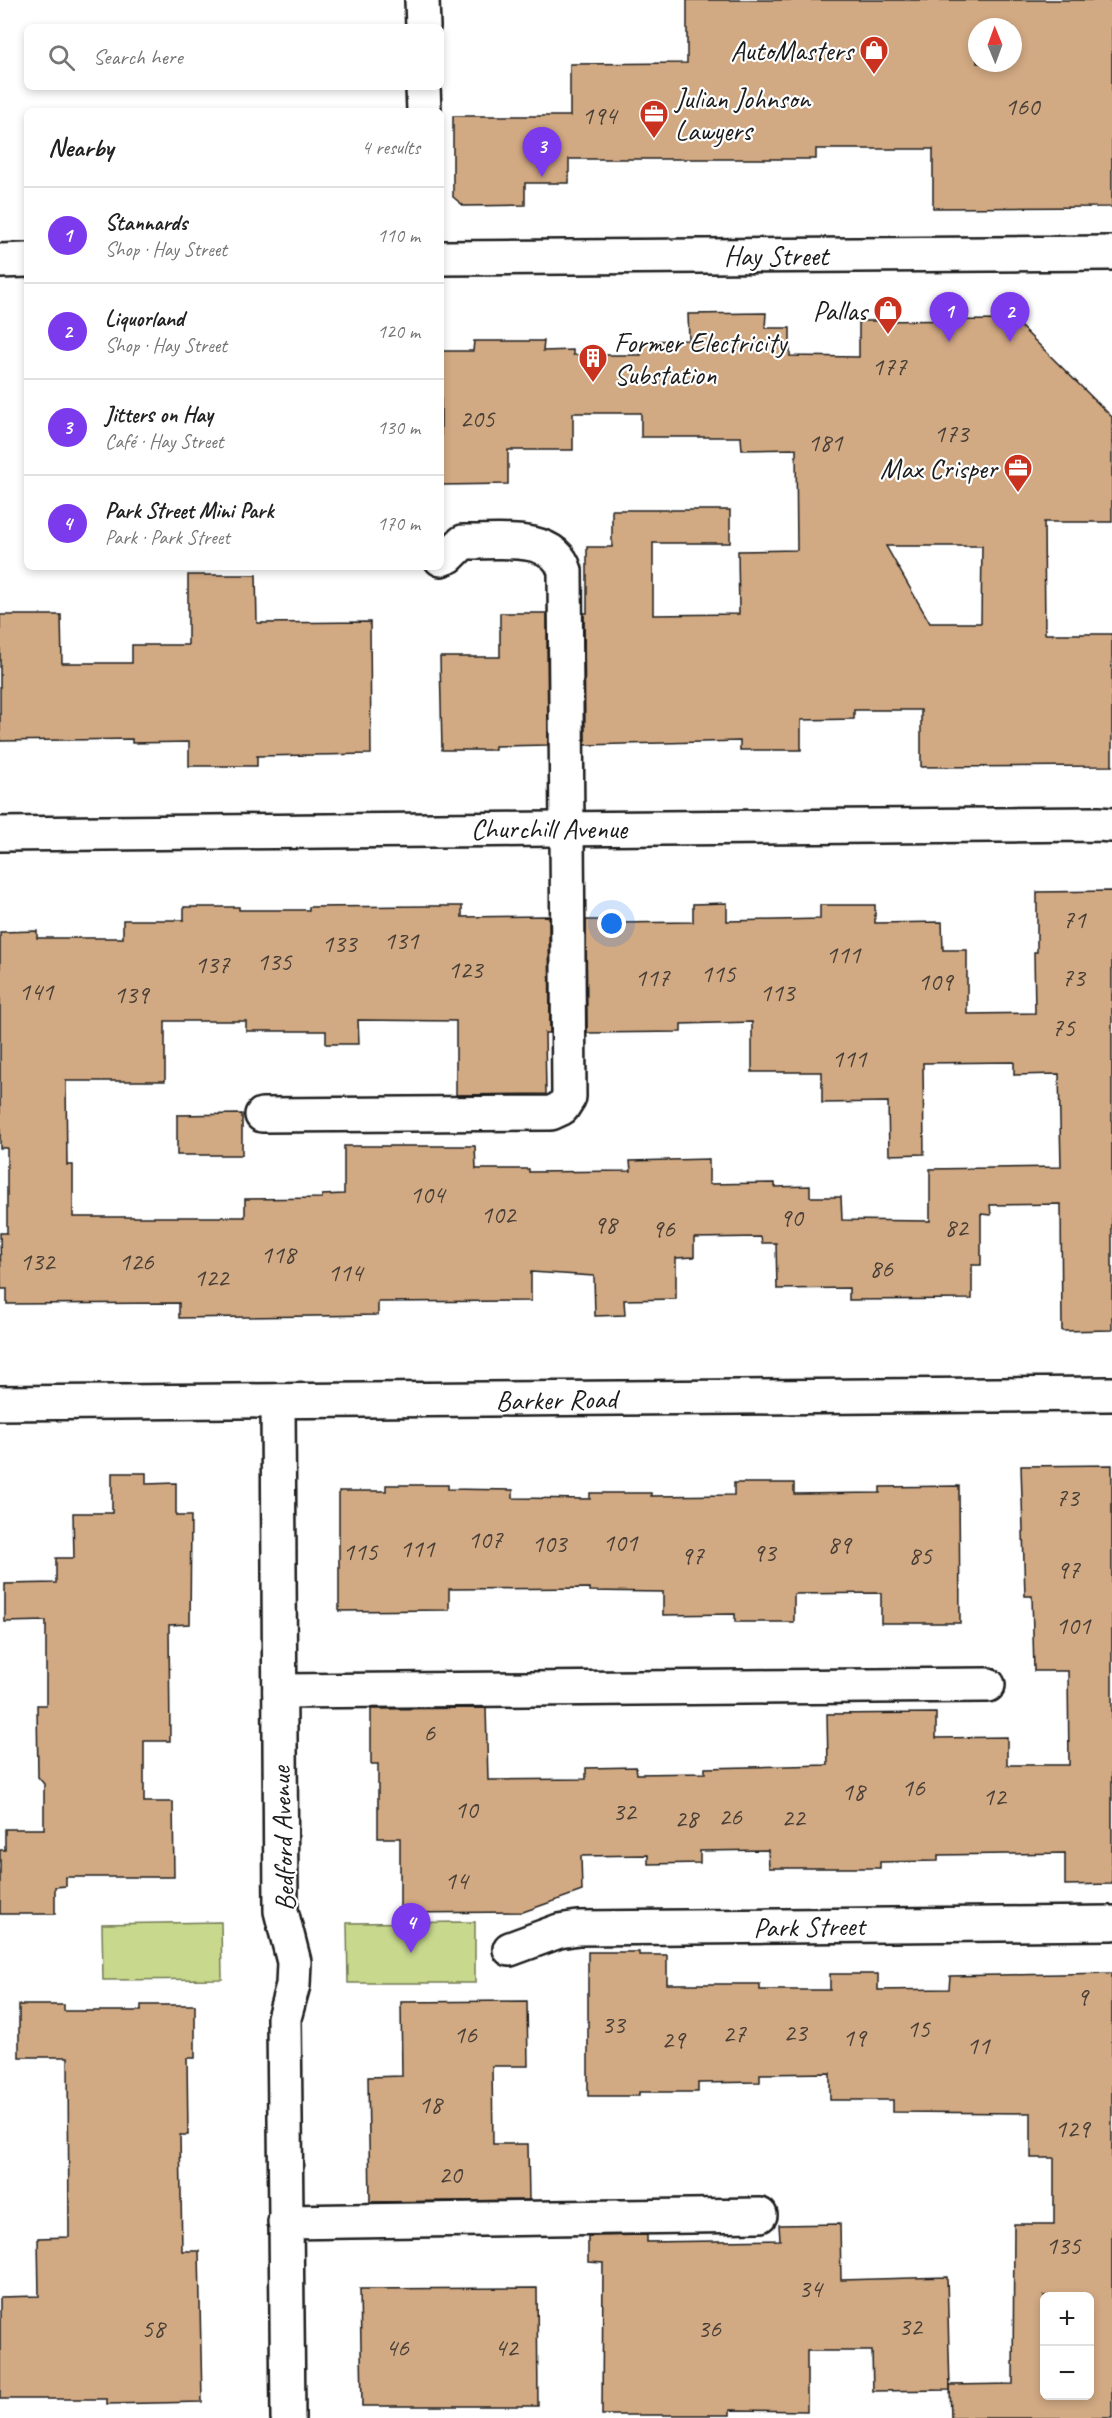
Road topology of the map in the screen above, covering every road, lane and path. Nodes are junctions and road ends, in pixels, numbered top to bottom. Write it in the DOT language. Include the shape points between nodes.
graph roads {
  1 [pos="422,0"];
  2 [pos="423,24"];
  3 [pos="423,90"];
  4 [pos="423,108"];
  5 [pos="1112,253"];
  6 [pos="444,258"];
  7 [pos="24,260"];
  8 [pos="0,261"];
  9 [pos="444,558"];
  10 [pos="1107,823"];
  11 [pos="568,828"];
  12 [pos="0,834"];
  13 [pos="262,1115"];
  14 [pos="1112,1394"];
  15 [pos="278,1401"];
  16 [pos="0,1403"];
  17 [pos="988,1685"];
  18 [pos="280,1691"];
  19 [pos="1112,1923"];
  20 [pos="510,1949"];
  21 [pos="760,2215"];
  22 [pos="285,2222"];
  23 [pos="288,2418"];
  1 -- 2 [label="street"];
  3 -- 4 [label="street"];
  5 -- 6 [label="street, Hay Street"];
  7 -- 8 [label="street"];
  9 -- 11 [label="street" via="463,542 532,543 555,552 563,566"];
  10 -- 11 [label="street, Churchill Avenue"];
  11 -- 12 [label="street, Churchill Avenue"];
  11 -- 13 [label="street" via="569,1093 562,1108 547,1113"];
  14 -- 15 [label="street, Barker Road"];
  15 -- 16 [label="street, Barker Road"];
  15 -- 18 [label="street, Bedford Avenue"];
  17 -- 18 [label="street"];
  18 -- 22 [label="street, Bedford Avenue" via="281,1911 294,1962 293,1985 284,2018"];
  19 -- 20 [label="street, Park Street" via="578,1928"];
  21 -- 22 [label="street"];
  22 -- 23 [label="street, Bedford Avenue"];
}
